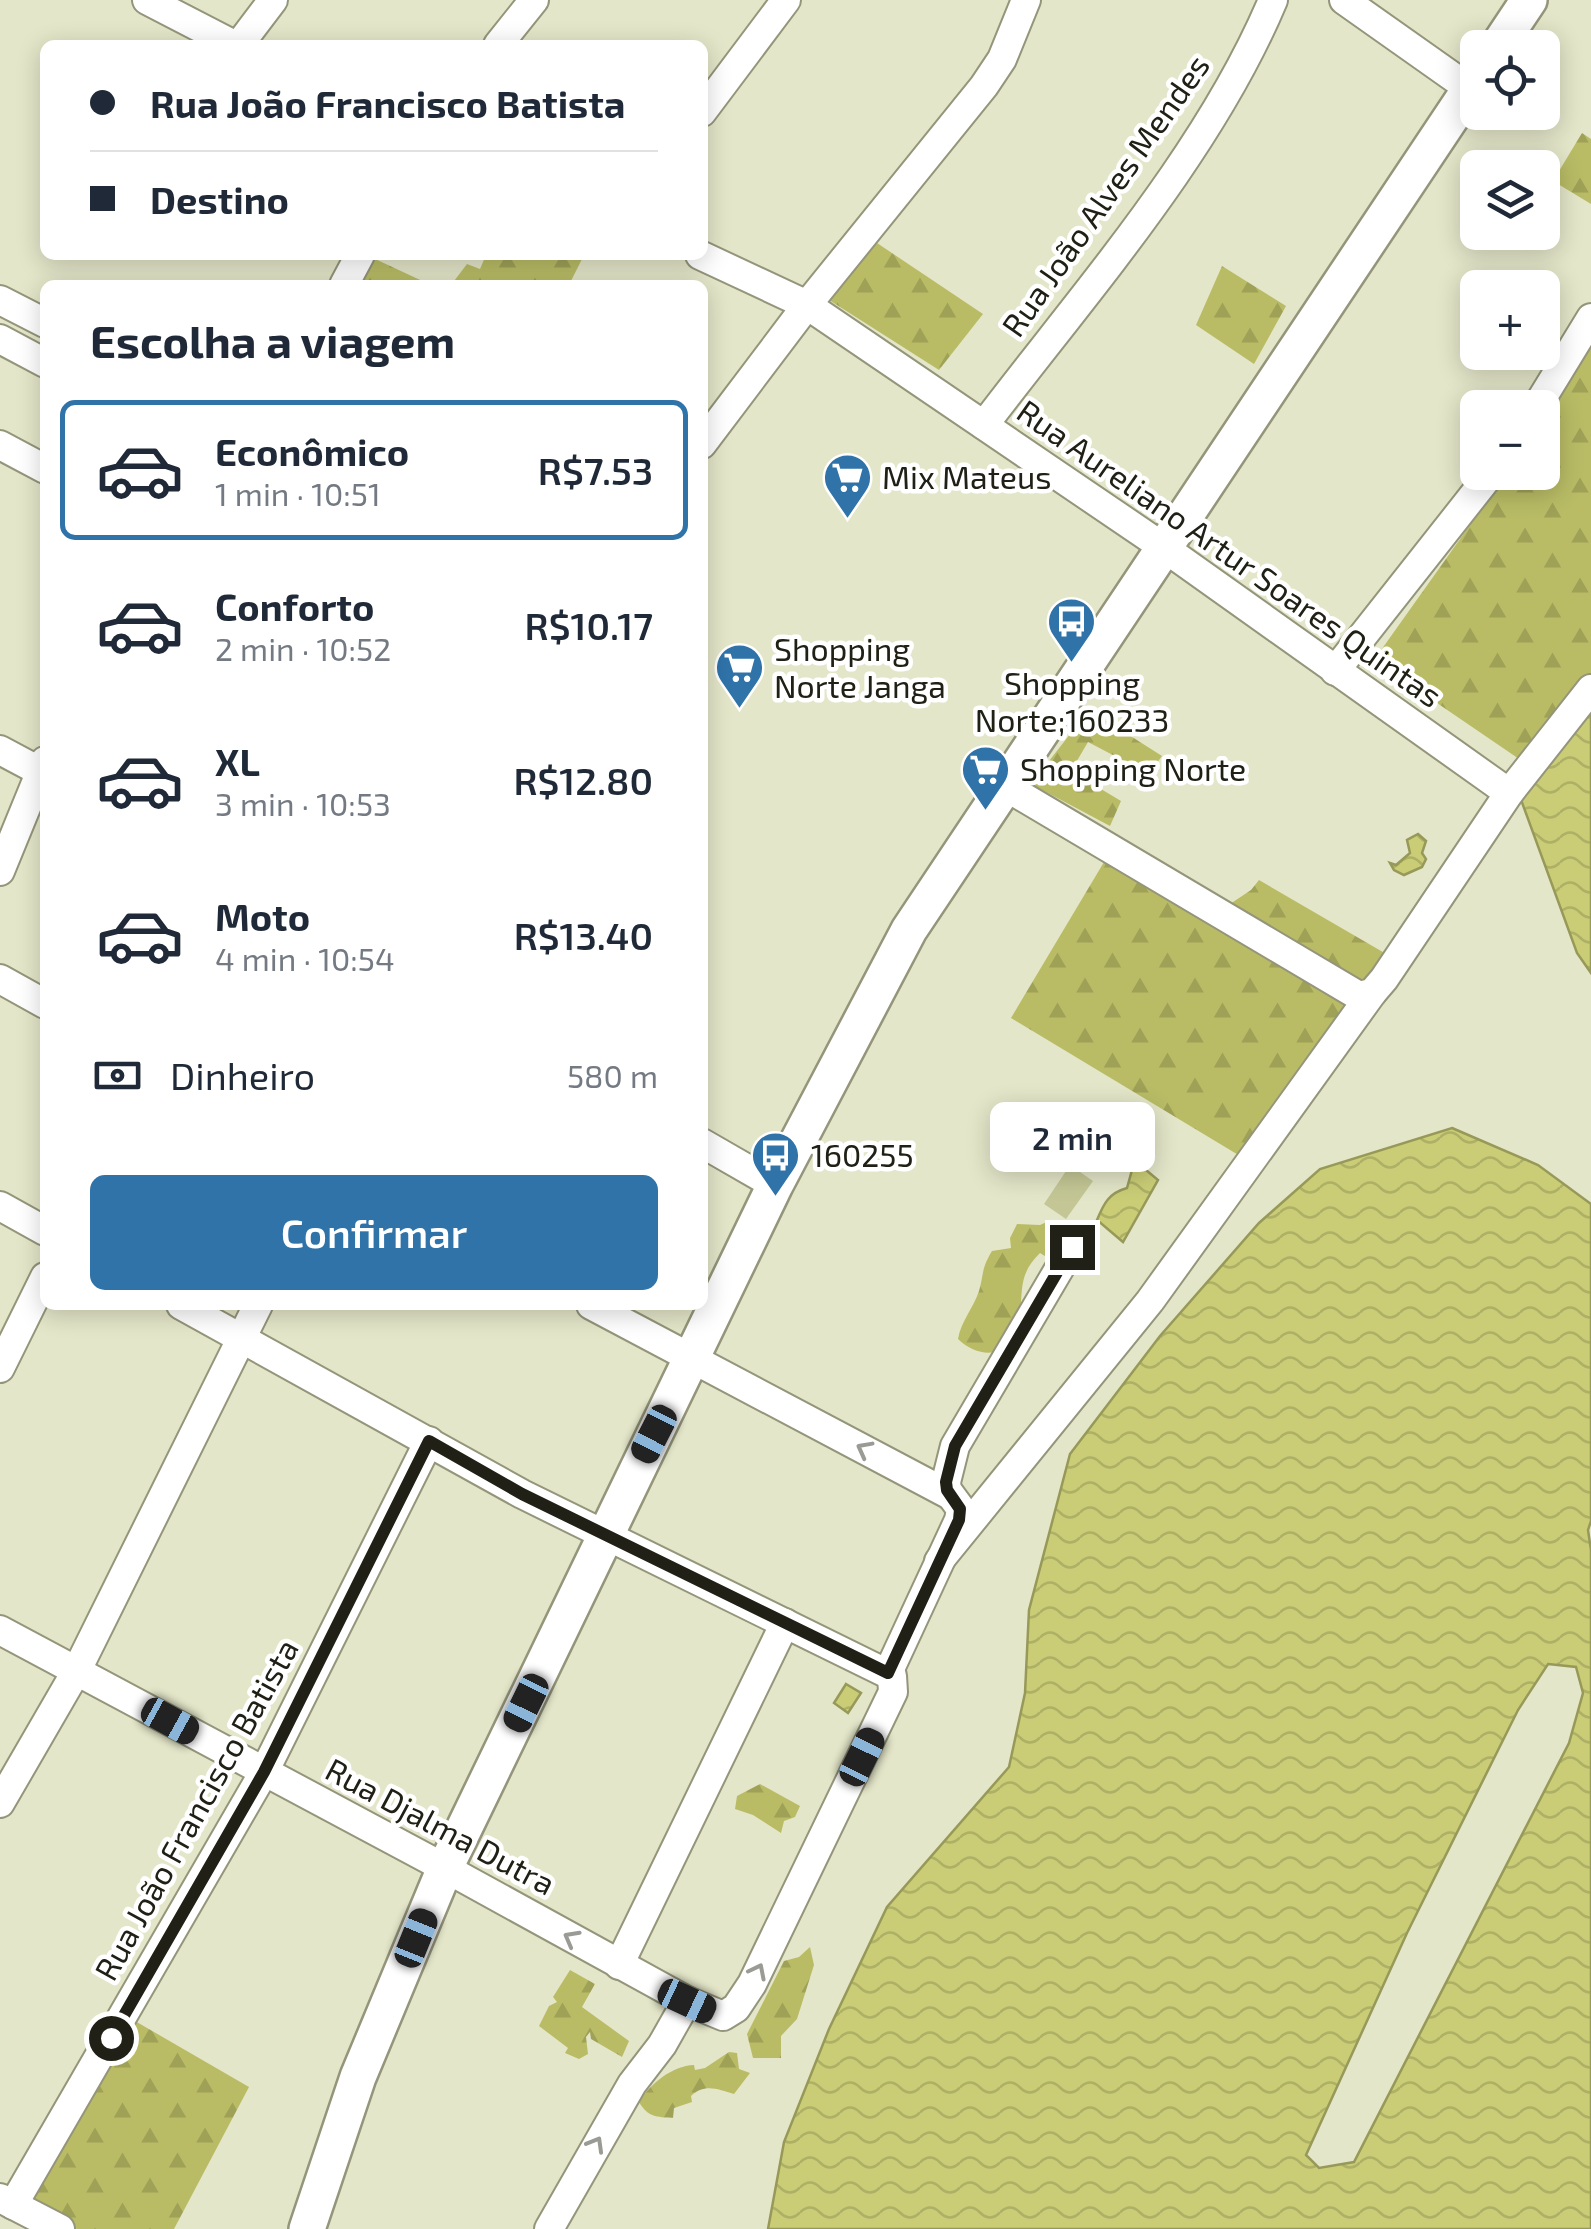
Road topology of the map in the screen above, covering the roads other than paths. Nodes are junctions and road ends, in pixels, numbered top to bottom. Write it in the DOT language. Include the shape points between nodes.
graph roads {
  1 [pos="147,0"];
  2 [pos="273,0"];
  3 [pos="534,0"];
  4 [pos="786,0"];
  5 [pos="1026,0"];
  6 [pos="1273,0"];
  7 [pos="1344,0"];
  8 [pos="1529,0"];
  9 [pos="1509,30"];
  10 [pos="226,40"];
  11 [pos="240,40"];
  12 [pos="502,40"];
  13 [pos="1460,74"];
  14 [pos="708,104"];
  15 [pos="1460,104"];
  16 [pos="708,259"];
  17 [pos="0,300"];
  18 [pos="808,305"];
  19 [pos="1591,318"];
  20 [pos="40,321"];
  21 [pos="0,339"];
  22 [pos="40,361"];
  23 [pos="1547,390"];
  24 [pos="984,426"];
  25 [pos="708,436"];
  26 [pos="0,445"];
  27 [pos="40,467"];
  28 [pos="1478,490"];
  29 [pos="1163,547"];
  30 [pos="1335,671"];
  31 [pos="1591,690"];
  32 [pos="0,750"];
  33 [pos="40,768"];
  34 [pos="40,776"];
  35 [pos="1004,785"];
  36 [pos="1509,793"];
  37 [pos="0,871"];
  38 [pos="0,979"];
  39 [pos="1372,993"];
  40 [pos="40,1001"];
  41 [pos="708,1147"];
  42 [pos="775,1185"];
  43 [pos="0,1206"];
  44 [pos="40,1228"];
  45 [pos="1072,1247"];
  46 [pos="40,1287"];
  47 [pos="190,1310"];
  48 [pos="256,1310"];
  49 [pos="600,1310"];
  50 [pos="242,1338"];
  51 [pos="690,1359"];
  52 [pos="0,1368"];
  53 [pos="429,1441"];
  54 [pos="950,1495"];
  55 [pos="605,1533"];
  56 [pos="939,1560"];
  57 [pos="785,1623"];
  58 [pos="0,1630"];
  59 [pos="77,1670"];
  60 [pos="888,1673"];
  61 [pos="264,1772"];
  62 [pos="0,1803"];
  63 [pos="445,1868"];
  64 [pos="619,1965"];
  65 [pos="687,2001"];
  66 [pos="7,2202"];
  67 [pos="60,2229"];
  68 [pos="307,2229"];
  69 [pos="549,2229"];
  1 -- 10 [label="street"];
  2 -- 11 [label="street"];
  3 -- 12 [label="street"];
  4 -- 14 [label="street"];
  5 -- 18 [label="street" via="984,86"];
  6 -- 24 [label="street, Rua João Alves Mendes" via="1220,106"];
  7 -- 13 [label="street"];
  8 -- 9 [label="main road"];
  15 -- 29 [label="main road"];
  16 -- 18 [label="street, Rua Aureliano Artur Soares Quintas"];
  17 -- 20 [label="street"];
  18 -- 24 [label="street, Rua Aureliano Artur Soares Quintas"];
  18 -- 25 [label="street"];
  19 -- 23 [label="street"];
  21 -- 22 [label="street"];
  24 -- 29 [label="street, Rua Aureliano Artur Soares Quintas"];
  26 -- 27 [label="street"];
  28 -- 30 [label="street"];
  29 -- 30 [label="street, Rua Aureliano Artur Soares Quintas"];
  29 -- 35 [label="main road"];
  30 -- 36 [label="street, Rua Aureliano Artur Soares Quintas"];
  31 -- 36 [label="street"];
  32 -- 33 [label="street"];
  34 -- 37 [label="street"];
  35 -- 39 [label="street" via="1342,988 1359,996"];
  35 -- 42 [label="main road" via="909,930"];
  36 -- 39 [label="street"];
  38 -- 40 [label="street"];
  39 -- 56 [label="street" via="1150,1301"];
  41 -- 42 [label="street"];
  42 -- 51 [label="main road"];
  43 -- 44 [label="street"];
  45 -- 54 [label="street" via="955,1446 946,1482"];
  46 -- 52 [label="street"];
  47 -- 50 [label="street"];
  48 -- 50 [label="street"];
  49 -- 51 [label="street"];
  50 -- 53 [label="street"];
  50 -- 59 [label="street"];
  54 -- 51 [label="street, one-way"];
  51 -- 55 [label="main road"];
  53 -- 55 [label="street"];
  53 -- 61 [label="street, Rua João Francisco Batista"];
  54 -- 56 [label="street" via="959,1520"];
  55 -- 57 [label="street"];
  55 -- 63 [label="main road"];
  56 -- 60 [label="street"];
  57 -- 60 [label="street"];
  57 -- 64 [label="street"];
  58 -- 59 [label="street, Rua Djalma Dutra"];
  59 -- 61 [label="street, Rua Djalma Dutra"];
  59 -- 62 [label="street"];
  65 -- 60 [label="street, Rua Djalma Dutra, one-way" via="723,2016 752,1984 894,1692"];
  61 -- 63 [label="street, Rua Djalma Dutra"];
  61 -- 66 [label="street, Rua João Francisco Batista"];
  64 -- 63 [label="street, Rua Djalma Dutra, one-way"];
  63 -- 68 [label="main road" via="358,2077"];
  64 -- 65 [label="street, Rua Djalma Dutra"];
  69 -- 65 [label="street, one-way"];
  66 -- 67 [label="street"];
}
